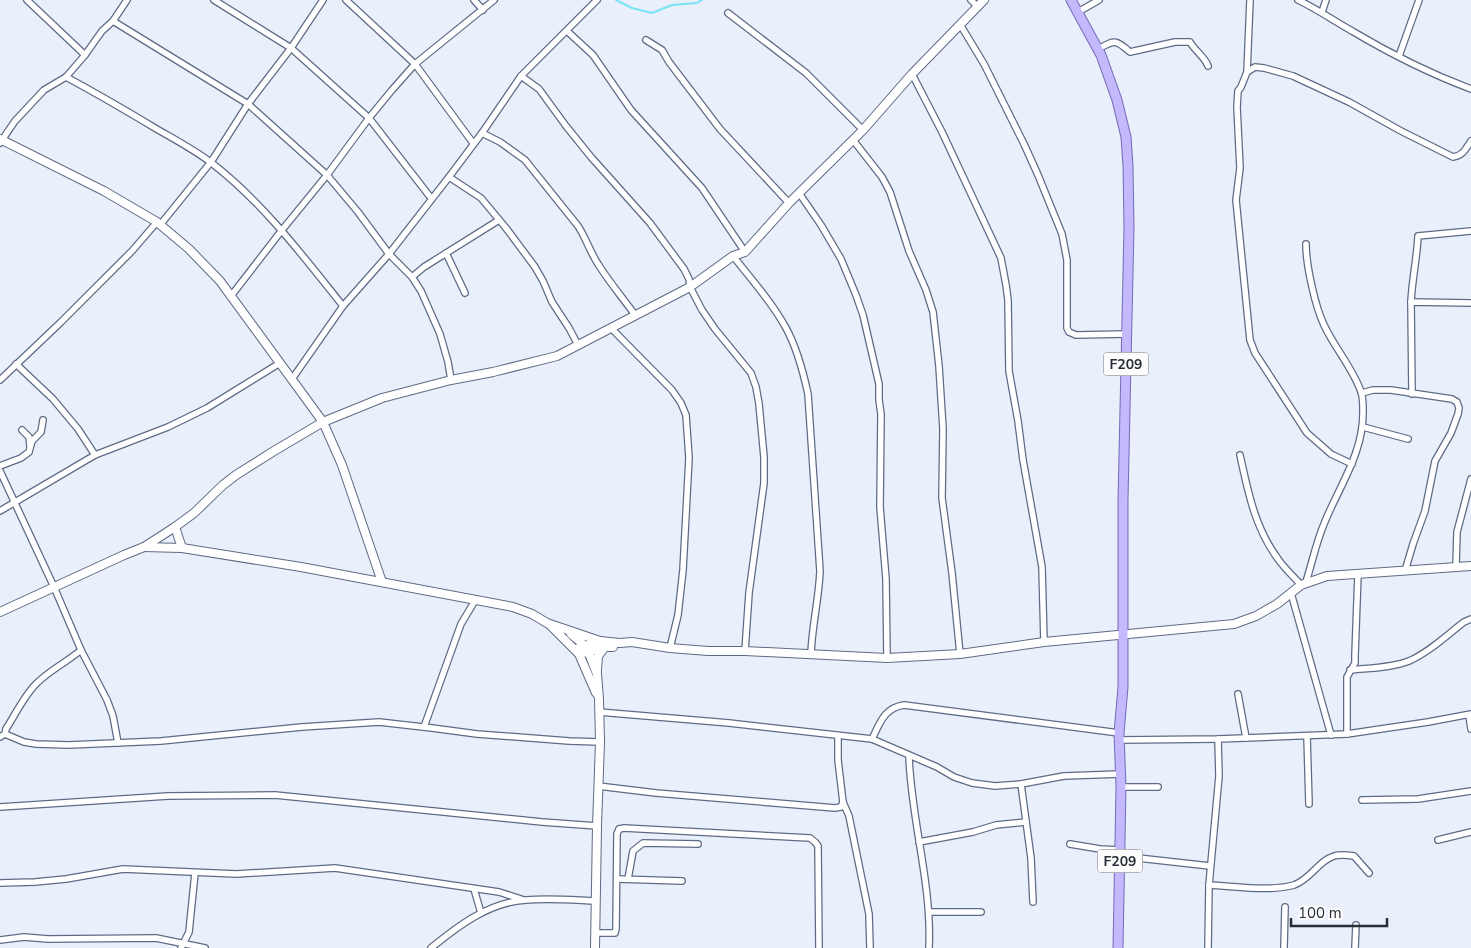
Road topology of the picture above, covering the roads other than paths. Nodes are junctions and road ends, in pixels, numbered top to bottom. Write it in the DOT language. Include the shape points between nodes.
graph roads {
  1 [pos="27,0"];
  2 [pos="127,0"];
  3 [pos="214,0"];
  4 [pos="324,0"];
  5 [pos="346,0"];
  6 [pos="474,0"];
  7 [pos="494,0"];
  8 [pos="597,0"];
  9 [pos="972,0"];
  10 [pos="984,0"];
  11 [pos="1071,0"];
  12 [pos="1099,0"];
  13 [pos="1250,0"];
  14 [pos="1298,0"];
  15 [pos="1326,0"];
  16 [pos="1419,0"];
  17 [pos="978,7"];
  18 [pos="483,10"];
  19 [pos="1078,12"];
  20 [pos="1322,12"];
  21 [pos="728,13"];
  22 [pos="114,21"];
  23 [pos="961,26"];
  24 [pos="567,31"];
  25 [pos="646,40"];
  26 [pos="291,48"];
  27 [pos="1098,49"];
  28 [pos="85,55"];
  29 [pos="1400,56"];
  30 [pos="415,64"];
  31 [pos="1208,66"];
  32 [pos="1247,72"];
  33 [pos="912,74"];
  34 [pos="521,76"];
  35 [pos="66,77"];
  36 [pos="1471,89"];
  37 [pos="248,104"];
  38 [pos="369,118"];
  39 [pos="863,130"];
  40 [pos="482,133"];
  41 [pos="1,140"];
  42 [pos="853,140"];
  43 [pos="1471,141"];
  44 [pos="473,143"];
  45 [pos="211,162"];
  46 [pos="327,175"];
  47 [pos="449,177"];
  48 [pos="799,193"];
  49 [pos="431,198"];
  50 [pos="789,203"];
  51 [pos="499,220"];
  52 [pos="158,224"];
  53 [pos="282,230"];
  54 [pos="1471,230"];
  55 [pos="1306,244"];
  56 [pos="745,252"];
  57 [pos="446,253"];
  58 [pos="389,254"];
  59 [pos="733,256"];
  60 [pos="412,277"];
  61 [pos="690,287"];
  62 [pos="465,293"];
  63 [pos="231,296"];
  64 [pos="1411,302"];
  65 [pos="1471,303"];
  66 [pos="343,306"];
  67 [pos="635,315"];
  68 [pos="611,328"];
  69 [pos="1127,334"];
  70 [pos="578,345"];
  71 [pos="280,363"];
  72 [pos="16,364"];
  73 [pos="292,379"];
  74 [pos="0,380"];
  75 [pos="451,380"];
  76 [pos="1362,393"];
  77 [pos="1412,394"];
  78 [pos="43,420"];
  79 [pos="323,422"];
  80 [pos="1363,427"];
  81 [pos="22,430"];
  82 [pos="1408,439"];
  83 [pos="30,448"];
  84 [pos="95,455"];
  85 [pos="1240,455"];
  86 [pos="1352,464"];
  87 [pos="0,466"];
  88 [pos="0,471"];
  89 [pos="1471,479"];
  90 [pos="15,501"];
  91 [pos="0,510"];
  92 [pos="175,527"];
  93 [pos="144,547"];
  94 [pos="182,548"];
  95 [pos="1456,566"];
  96 [pos="1471,566"];
  97 [pos="1405,571"];
  98 [pos="1358,574"];
  99 [pos="382,582"];
  100 [pos="1304,584"];
  101 [pos="54,587"];
  102 [pos="1291,593"];
  103 [pos="476,599"];
  104 [pos="0,612"];
  105 [pos="1471,619"];
  106 [pos="547,623"];
  107 [pos="562,628"];
  108 [pos="1123,634"];
  109 [pos="1044,642"];
  110 [pos="602,644"];
  111 [pos="670,648"];
  112 [pos="81,650"];
  113 [pos="582,650"];
  114 [pos="745,651"];
  115 [pos="811,654"];
  116 [pos="960,654"];
  117 [pos="887,658"];
  118 [pos="1350,670"];
  119 [pos="597,674"];
  120 [pos="1238,694"];
  121 [pos="599,699"];
  122 [pos="599,712"];
  123 [pos="1470,714"];
  124 [pos="424,727"];
  125 [pos="1471,729"];
  126 [pos="1347,734"];
  127 [pos="1331,735"];
  128 [pos="2,736"];
  129 [pos="838,736"];
  130 [pos="1120,736"];
  131 [pos="1307,736"];
  132 [pos="1246,738"];
  133 [pos="872,739"];
  134 [pos="1218,739"];
  135 [pos="600,742"];
  136 [pos="118,743"];
  137 [pos="909,756"];
  138 [pos="1120,774"];
  139 [pos="1021,784"];
  140 [pos="598,786"];
  141 [pos="1121,787"];
  142 [pos="1158,787"];
  143 [pos="1471,791"];
  144 [pos="1362,800"];
  145 [pos="843,802"];
  146 [pos="1309,804"];
  147 [pos="0,806"];
  148 [pos="1026,822"];
  149 [pos="597,826"];
  150 [pos="1471,832"];
  151 [pos="1438,840"];
  152 [pos="919,842"];
  153 [pos="698,844"];
  154 [pos="1070,844"];
  155 [pos="1120,853"];
  156 [pos="1210,866"];
  157 [pos="195,873"];
  158 [pos="1369,873"];
  159 [pos="617,879"];
  160 [pos="628,879"];
  161 [pos="682,881"];
  162 [pos="0,883"];
  163 [pos="1209,885"];
  164 [pos="474,889"];
  165 [pos="524,900"];
  166 [pos="595,901"];
  167 [pos="1033,902"];
  168 [pos="1285,906"];
  169 [pos="929,912"];
  170 [pos="980,912"];
  171 [pos="481,913"];
  172 [pos="1356,925"];
  173 [pos="595,933"];
  174 [pos="0,940"];
  175 [pos="182,946"];
  176 [pos="205,948"];
  177 [pos="431,948"];
  178 [pos="595,948"];
  179 [pos="820,948"];
  180 [pos="870,948"];
  181 [pos="929,948"];
  182 [pos="1118,948"];
  183 [pos="1208,948"];
  184 [pos="1284,948"];
  185 [pos="1355,948"];
  1 -- 28 [label="street"];
  2 -- 22 [label="street"];
  3 -- 26 [label="street"];
  4 -- 26 [label="street"];
  5 -- 30 [label="street"];
  6 -- 18 [label="street"];
  7 -- 18 [label="street"];
  8 -- 24 [label="street"];
  9 -- 17 [label="street"];
  10 -- 17 [label="street"];
  11 -- 19 [label="main road, F209"];
  12 -- 19 [label="street"];
  13 -- 32 [label="street"];
  14 -- 20 [label="street"];
  15 -- 20 [label="street"];
  16 -- 29 [label="street"];
  17 -- 23 [label="street"];
  18 -- 30 [label="street"];
  19 -- 27 [label="main road, F209"];
  20 -- 29 [label="street"];
  21 -- 39 [label="street" via="806,73"];
  22 -- 28 [label="street" via="102,31"];
  22 -- 37 [label="street"];
  23 -- 33 [label="street"];
  23 -- 69 [label="street" via="984,64 1038,175 1062,234 1067,260 1069,332"];
  24 -- 34 [label="street"];
  24 -- 56 [label="street" via="593,55 635,114 702,188"];
  25 -- 50 [label="street" via="662,50 720,129"];
  26 -- 37 [label="street"];
  26 -- 38 [label="street"];
  27 -- 31 [label="street" via="1112,42 1121,43 1130,52 1190,42"];
  27 -- 69 [label="main road, F209" via="1117,100 1126,137 1129,195"];
  28 -- 35 [label="street"];
  29 -- 36 [label="street"];
  30 -- 38 [label="street"];
  30 -- 44 [label="street"];
  32 -- 43 [label="street" via="1255,67 1293,76 1453,157 1463,153"];
  32 -- 86 [label="street" via="1238,92 1240,168 1236,200 1250,340 1307,434 1327,451"];
  33 -- 39 [label="street"];
  33 -- 109 [label="street" via="972,196 1002,267 1008,300 1009,371 1042,567"];
  34 -- 40 [label="street"];
  34 -- 61 [label="street" via="539,88 591,158 650,223 684,269"];
  35 -- 41 [label="street" via="44,90"];
  35 -- 45 [label="street"];
  37 -- 45 [label="street"];
  37 -- 46 [label="street"];
  38 -- 46 [label="street"];
  38 -- 49 [label="street"];
  39 -- 42 [label="street"];
  40 -- 44 [label="street"];
  40 -- 67 [label="street" via="533,168 578,226 598,265"];
  41 -- 52 [label="street" via="104,191"];
  42 -- 48 [label="street"];
  42 -- 116 [label="street" via="890,192 932,312 943,429 942,498"];
  44 -- 47 [label="street"];
  45 -- 52 [label="street"];
  45 -- 53 [label="street"];
  46 -- 53 [label="street"];
  46 -- 58 [label="street"];
  47 -- 49 [label="street"];
  47 -- 51 [label="street" via="481,198"];
  48 -- 50 [label="street"];
  48 -- 117 [label="street" via="841,260 856,295 879,384 880,507 886,579"];
  49 -- 58 [label="street"];
  50 -- 56 [label="street"];
  51 -- 57 [label="street"];
  51 -- 70 [label="street" via="544,281 552,302"];
  52 -- 63 [label="street" via="189,248"];
  52 -- 72 [label="street"];
  53 -- 63 [label="street"];
  53 -- 66 [label="street"];
  54 -- 64 [label="street" via="1418,236"];
  55 -- 76 [label="street" via="1306,257 1324,324"];
  56 -- 59 [label="street"];
  57 -- 60 [label="street"];
  57 -- 62 [label="street"];
  58 -- 60 [label="street"];
  58 -- 66 [label="street"];
  59 -- 61 [label="street"];
  59 -- 115 [label="street" via="786,328 808,394 820,571"];
  60 -- 75 [label="street" via="440,334"];
  61 -- 67 [label="street"];
  61 -- 114 [label="street" via="715,329 751,373 759,404 764,483 749,593"];
  63 -- 71 [label="street"];
  64 -- 65 [label="street"];
  64 -- 77 [label="street"];
  66 -- 73 [label="street"];
  67 -- 68 [label="street"];
  68 -- 70 [label="street"];
  68 -- 111 [label="street" via="672,390 686,415 689,465 683,560 678,615"];
  69 -- 108 [label="main road, F209"];
  70 -- 75 [label="street" via="557,356"];
  71 -- 73 [label="street"];
  71 -- 84 [label="street" via="189,417"];
  72 -- 74 [label="street"];
  72 -- 84 [label="street" via="53,399"];
  73 -- 79 [label="street"];
  75 -- 79 [label="street" via="382,398"];
  76 -- 77 [label="street" via="1391,390"];
  76 -- 80 [label="street"];
  77 -- 97 [label="street" via="1452,398 1459,408 1456,421 1435,461 1425,511"];
  78 -- 83 [label="street" via="41,432"];
  79 -- 92 [label="street" via="223,485"];
  79 -- 99 [label="street" via="342,464"];
  80 -- 82 [label="street"];
  80 -- 86 [label="street"];
  81 -- 83 [label="street" via="29,437"];
  83 -- 87 [label="street" via="25,455"];
  84 -- 90 [label="street"];
  85 -- 100 [label="street" via="1257,522 1278,560"];
  86 -- 100 [label="street" via="1323,526"];
  88 -- 90 [label="street"];
  89 -- 95 [label="street" via="1457,532"];
  90 -- 91 [label="street"];
  90 -- 101 [label="street"];
  92 -- 93 [label="street"];
  92 -- 94 [label="street"];
  93 -- 94 [label="street"];
  93 -- 101 [label="street"];
  94 -- 99 [label="street"];
  95 -- 96 [label="street"];
  95 -- 97 [label="street"];
  97 -- 98 [label="street"];
  98 -- 100 [label="street" via="1335,575"];
  98 -- 118 [label="street" via="1356,656"];
  99 -- 103 [label="street"];
  100 -- 102 [label="street"];
  101 -- 104 [label="street"];
  101 -- 112 [label="street"];
  102 -- 108 [label="street" via="1256,616 1234,624"];
  102 -- 127 [label="street"];
  103 -- 106 [label="street" via="513,607"];
  103 -- 124 [label="street" via="460,624"];
  105 -- 118 [label="street" via="1408,661"];
  106 -- 107 [label="street"];
  106 -- 113 [label="street"];
  107 -- 110 [label="street"];
  107 -- 113 [label="street" via="573,635"];
  108 -- 109 [label="street"];
  108 -- 130 [label="main road, F209"];
  109 -- 116 [label="street"];
  110 -- 111 [label="street" via="620,647 632,642"];
  110 -- 113 [label="street"];
  110 -- 119 [label="street"];
  111 -- 114 [label="street"];
  112 -- 128 [label="street" via="36,683"];
  112 -- 136 [label="street" via="113,716"];
  113 -- 119 [label="street"];
  113 -- 121 [label="street"];
  114 -- 115 [label="street"];
  115 -- 117 [label="street"];
  116 -- 117 [label="street"];
  118 -- 126 [label="street" via="1347,677"];
  119 -- 121 [label="street"];
  120 -- 132 [label="street"];
  121 -- 122 [label="street"];
  122 -- 129 [label="street"];
  122 -- 135 [label="street"];
  123 -- 125 [label="street"];
  123 -- 126 [label="street"];
  124 -- 135 [label="street"];
  124 -- 136 [label="street" via="379,722 346,723"];
  126 -- 127 [label="street"];
  127 -- 131 [label="street"];
  128 -- 136 [label="street" via="51,746"];
  129 -- 133 [label="street"];
  129 -- 145 [label="street"];
  130 -- 133 [label="street" via="904,705 895,706 885,714"];
  130 -- 134 [label="street"];
  130 -- 138 [label="main road, F209"];
  131 -- 132 [label="street"];
  131 -- 146 [label="street"];
  132 -- 134 [label="street"];
  133 -- 137 [label="street"];
  134 -- 156 [label="street"];
  135 -- 140 [label="street"];
  137 -- 139 [label="street" via="972,783 994,786"];
  137 -- 152 [label="street"];
  138 -- 139 [label="street" via="1064,776"];
  138 -- 141 [label="main road, F209"];
  139 -- 148 [label="street"];
  140 -- 145 [label="street" via="835,808 841,807"];
  140 -- 149 [label="street"];
  141 -- 142 [label="street"];
  141 -- 155 [label="main road, F209"];
  143 -- 144 [label="street" via="1418,799"];
  145 -- 180 [label="street" via="849,816 869,914"];
  147 -- 149 [label="street" via="168,796 274,795"];
  148 -- 152 [label="street" via="996,825"];
  148 -- 167 [label="street"];
  149 -- 166 [label="street"];
  150 -- 151 [label="street"];
  152 -- 169 [label="street"];
  153 -- 160 [label="street" via="643,843 632,851"];
  154 -- 155 [label="street"];
  155 -- 156 [label="street"];
  155 -- 182 [label="main road, F209"];
  156 -- 163 [label="street"];
  157 -- 162 [label="street" via="123,869 35,882"];
  157 -- 164 [label="street" via="334,868"];
  157 -- 175 [label="street" via="188,932"];
  158 -- 163 [label="street" via="1354,856 1336,855 1294,885 1261,888"];
  159 -- 160 [label="street"];
  159 -- 173 [label="street" via="615,933"];
  159 -- 179 [label="street" via="619,829 810,838 818,846"];
  160 -- 161 [label="street"];
  163 -- 183 [label="street"];
  164 -- 165 [label="street"];
  164 -- 171 [label="street"];
  165 -- 166 [label="street"];
  165 -- 171 [label="street"];
  166 -- 173 [label="street"];
  168 -- 184 [label="street"];
  169 -- 170 [label="street"];
  169 -- 181 [label="street"];
  171 -- 177 [label="street"];
  172 -- 185 [label="street"];
  173 -- 178 [label="street"];
  174 -- 175 [label="street" via="24,937 156,938 172,940"];
  175 -- 176 [label="street"];
}
